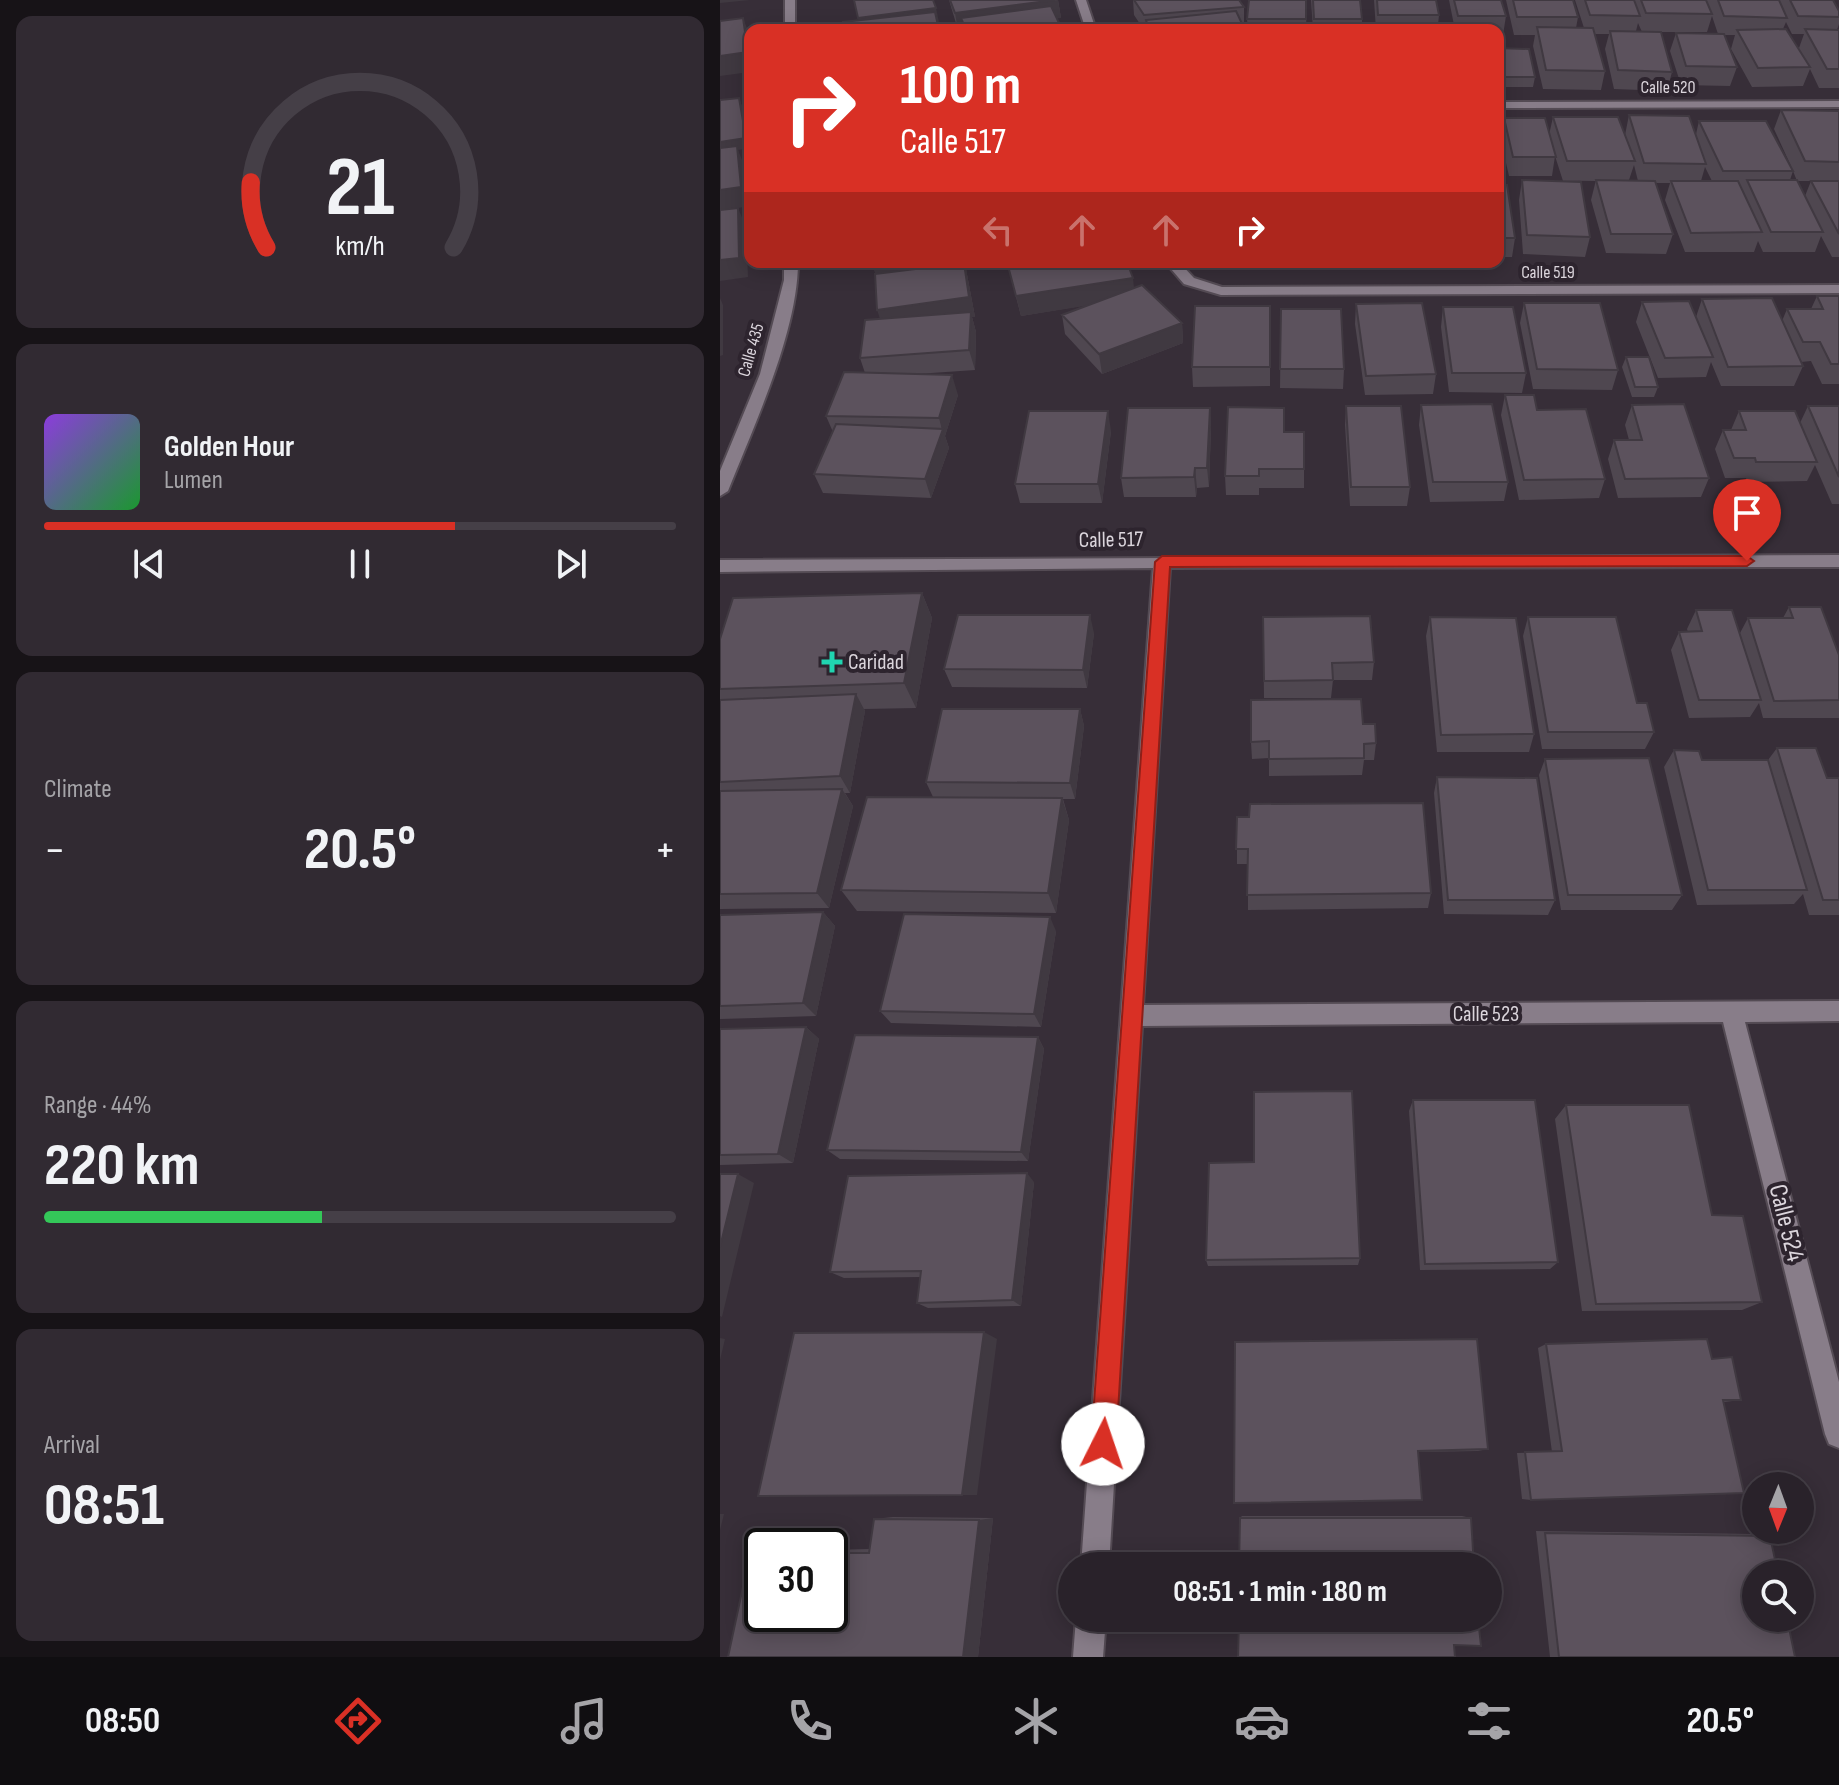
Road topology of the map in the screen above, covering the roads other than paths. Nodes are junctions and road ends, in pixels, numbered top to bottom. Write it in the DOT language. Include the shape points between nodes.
graph roads {
  1 [pos="790,0"];
  2 [pos="1081,0"];
  3 [pos="790,24"];
  4 [pos="1089,24"];
  5 [pos="1839,104"];
  6 [pos="1504,105"];
  7 [pos="791,268"];
  8 [pos="1177,268"];
  9 [pos="1839,289"];
  10 [pos="720,491"];
  11 [pos="1839,561"];
  12 [pos="1162,562"];
  13 [pos="720,566"];
  14 [pos="1839,1011"];
  15 [pos="1732,1013"];
  16 [pos="1134,1016"];
  17 [pos="1839,1434"];
  18 [pos="1096,1552"];
  19 [pos="1090,1632"];
  20 [pos="1088,1657"];
  1 -- 3 [label="street"];
  2 -- 4 [label="street"];
  5 -- 6 [label="street, Calle 520"];
  7 -- 10 [label="street, Calle 435" via="767,374"];
  8 -- 9 [label="street, Calle 519" via="1189,281 1221,291"];
  11 -- 12 [label="street, Calle 517"];
  12 -- 13 [label="street, Calle 517"];
  12 -- 16 [label="street"];
  14 -- 15 [label="street, Calle 523"];
  15 -- 16 [label="street, Calle 523"];
  15 -- 17 [label="street, Calle 524"];
  16 -- 18 [label="street"];
  19 -- 20 [label="street"];
}
